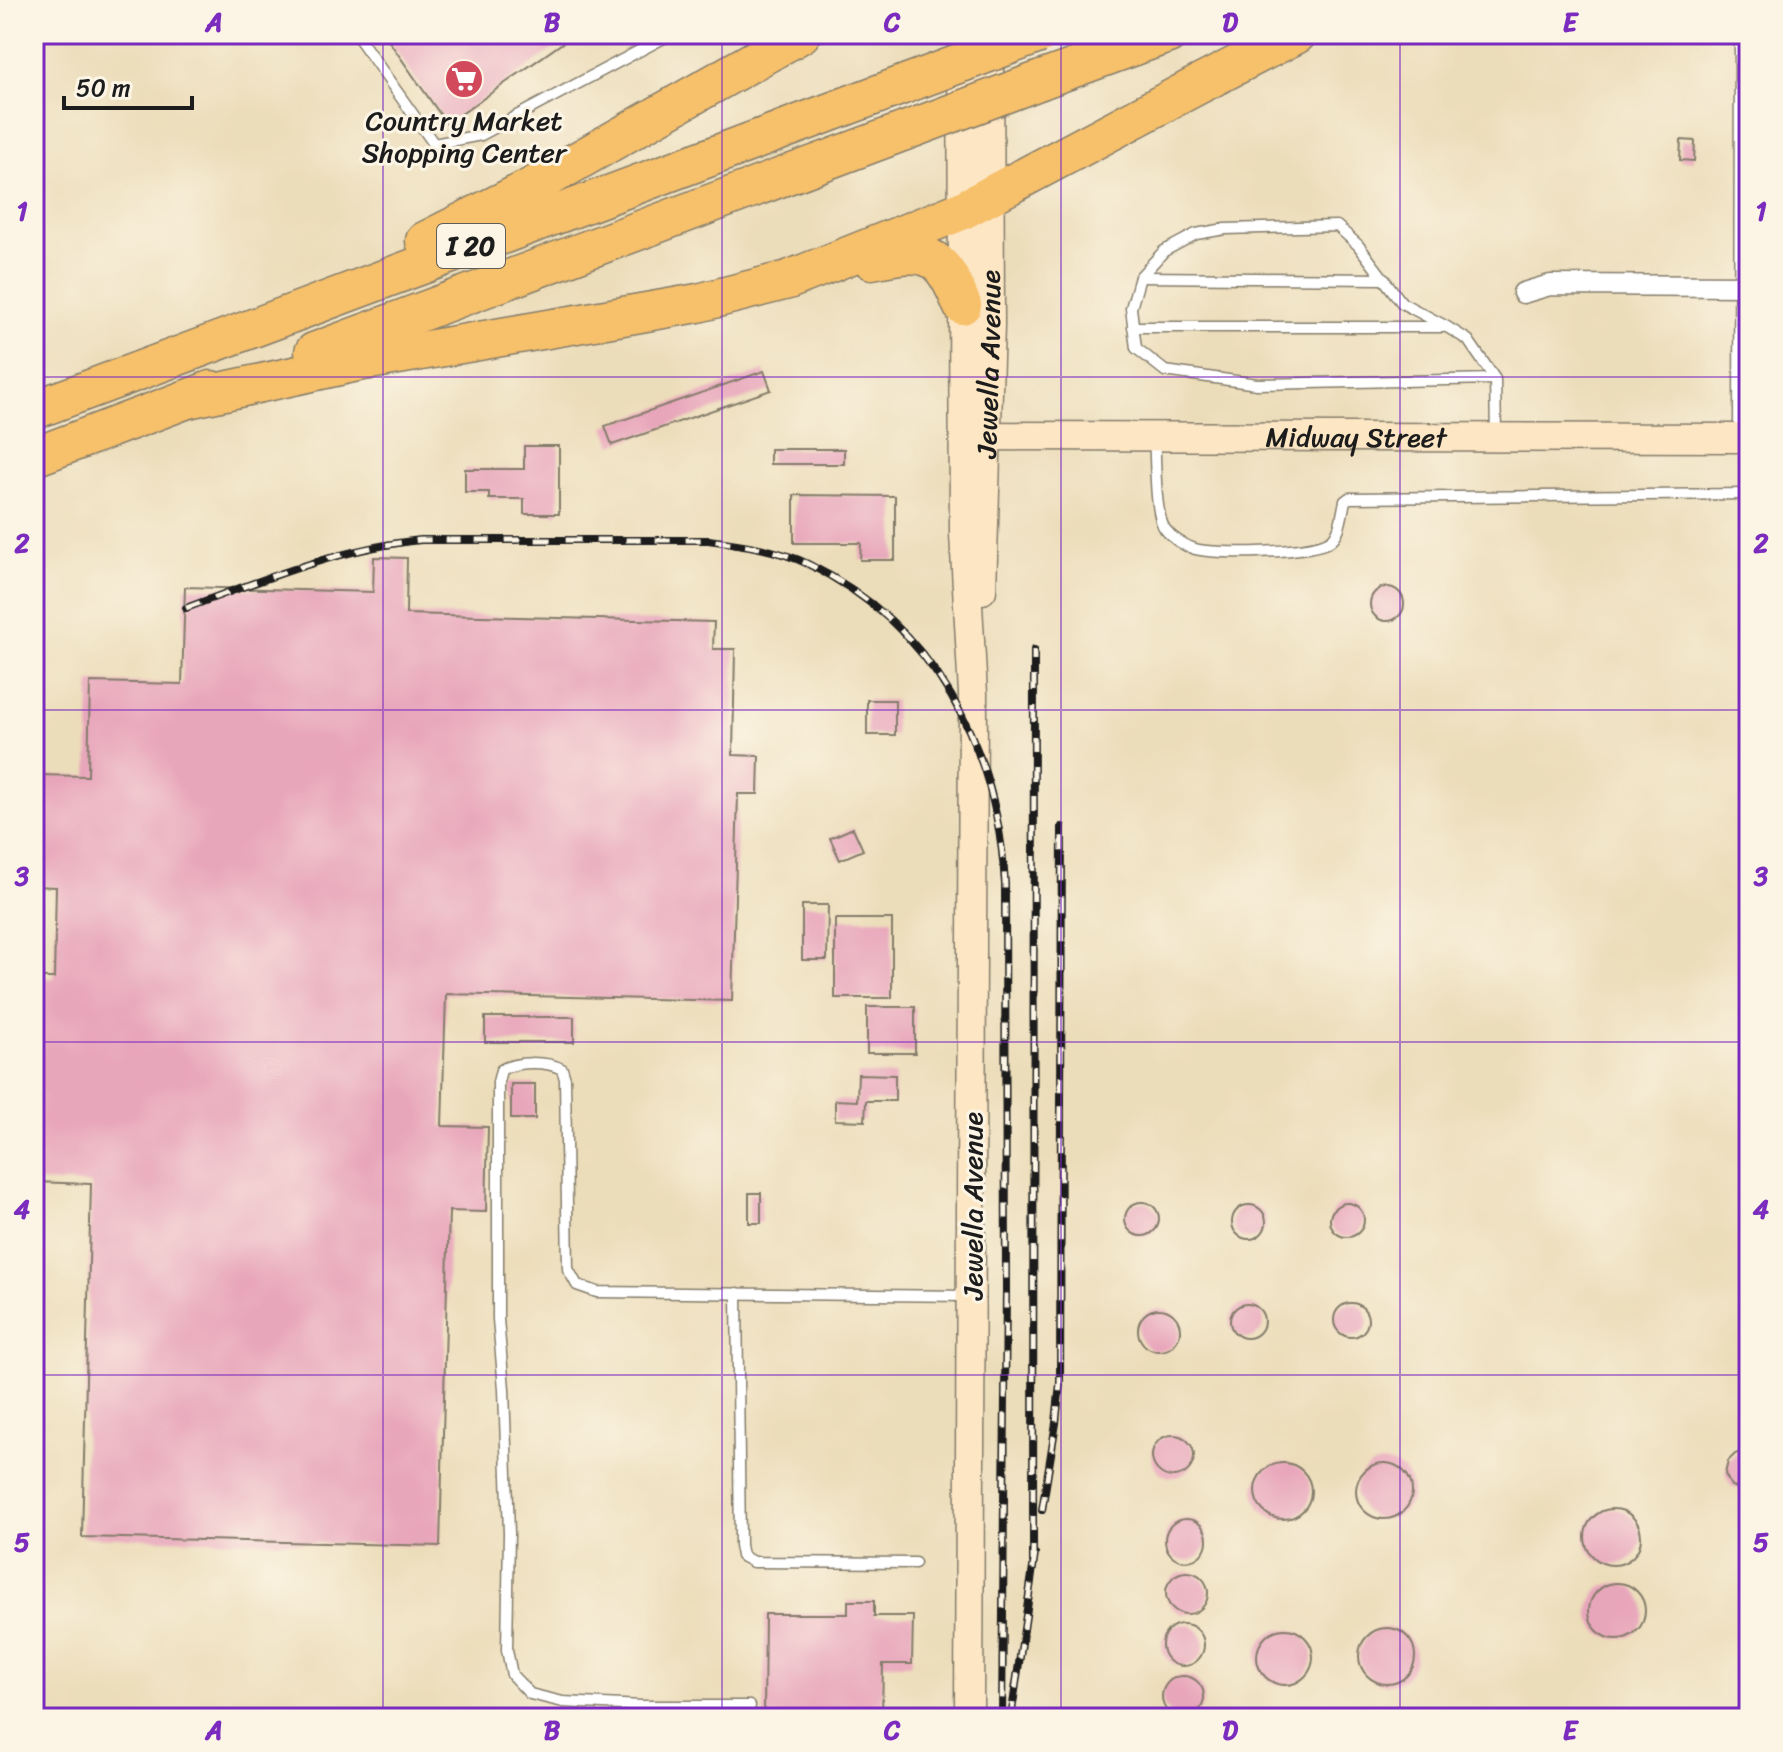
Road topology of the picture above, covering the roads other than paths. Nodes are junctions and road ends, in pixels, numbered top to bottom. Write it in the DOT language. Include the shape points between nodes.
graph roads {
  1 [pos="356,34"];
  2 [pos="671,34"];
  3 [pos="801,34"];
  4 [pos="962,34"];
  5 [pos="989,34"];
  6 [pos="1039,34"];
  7 [pos="1168,34"];
  8 [pos="1297,34"];
  9 [pos="1745,34"];
  10 [pos="975,204"];
  11 [pos="1140,277"];
  12 [pos="1385,279"];
  13 [pos="788,280"];
  14 [pos="1746,286"];
  15 [pos="1523,293"];
  16 [pos="962,305"];
  17 [pos="311,306"];
  18 [pos="1133,327"];
  19 [pos="1447,327"];
  20 [pos="1495,379"];
  21 [pos="188,399"];
  22 [pos="34,410"];
  23 [pos="1154,435"];
  24 [pos="975,436"];
  25 [pos="1496,437"];
  26 [pos="1746,438"];
  27 [pos="34,457"];
  28 [pos="1749,494"];
  29 [pos="737,1293"];
  30 [pos="971,1296"];
  31 [pos="915,1563"];
  32 [pos="750,1706"];
  33 [pos="969,1718"];
  1 -- 2 [label="lane" via="434,144 481,135"];
  3 -- 17 [label="highway"];
  4 -- 10 [label="main road, Jewella Avenue"];
  5 -- 10 [label="main road, Jewella Avenue"];
  6 -- 17 [label="highway, I 20, bridge"];
  7 -- 21 [label="highway, I 20, bridge"];
  8 -- 10 [label="highway"];
  9 -- 14 [label="street"];
  10 -- 13 [label="highway"];
  10 -- 16 [label="main road, Jewella Avenue"];
  10 -- 24 [label="main road, Jewella Avenue" via="990,325"];
  11 -- 12 [label="lane"];
  11 -- 12 [label="lane" via="1164,251 1196,234 1337,226"];
  11 -- 18 [label="lane" via="1131,308"];
  12 -- 19 [label="lane" via="1402,303"];
  13 -- 16 [label="highway" via="875,259 922,254 947,272"];
  13 -- 21 [label="highway" via="698,303 358,362"];
  14 -- 15 [label="street" via="1550,285"];
  14 -- 26 [label="street"];
  16 -- 24 [label="main road, Jewella Avenue"];
  17 -- 22 [label="highway, I 20"];
  18 -- 19 [label="lane"];
  18 -- 20 [label="lane" via="1136,348 1165,371 1257,384"];
  19 -- 20 [label="lane" via="1468,340"];
  20 -- 25 [label="lane"];
  21 -- 27 [label="highway, I 20"];
  23 -- 24 [label="main road, Midway Street"];
  23 -- 25 [label="main road, Midway Street"];
  23 -- 28 [label="lane" via="1162,526 1198,550 1248,553 1329,542 1349,498"];
  24 -- 30 [label="main road, Jewella Avenue" via="984,563 973,694"];
  25 -- 26 [label="main road, Midway Street"];
  29 -- 30 [label="lane"];
  29 -- 31 [label="lane" via="742,1556 753,1562"];
  29 -- 32 [label="lane" via="597,1292 577,1285 568,1269 562,1069 511,1065 501,1070 498,1319 508,1517 507,1650 512,1675 530,1694 563,1702"];
  30 -- 33 [label="main road, Jewella Avenue"];
}
